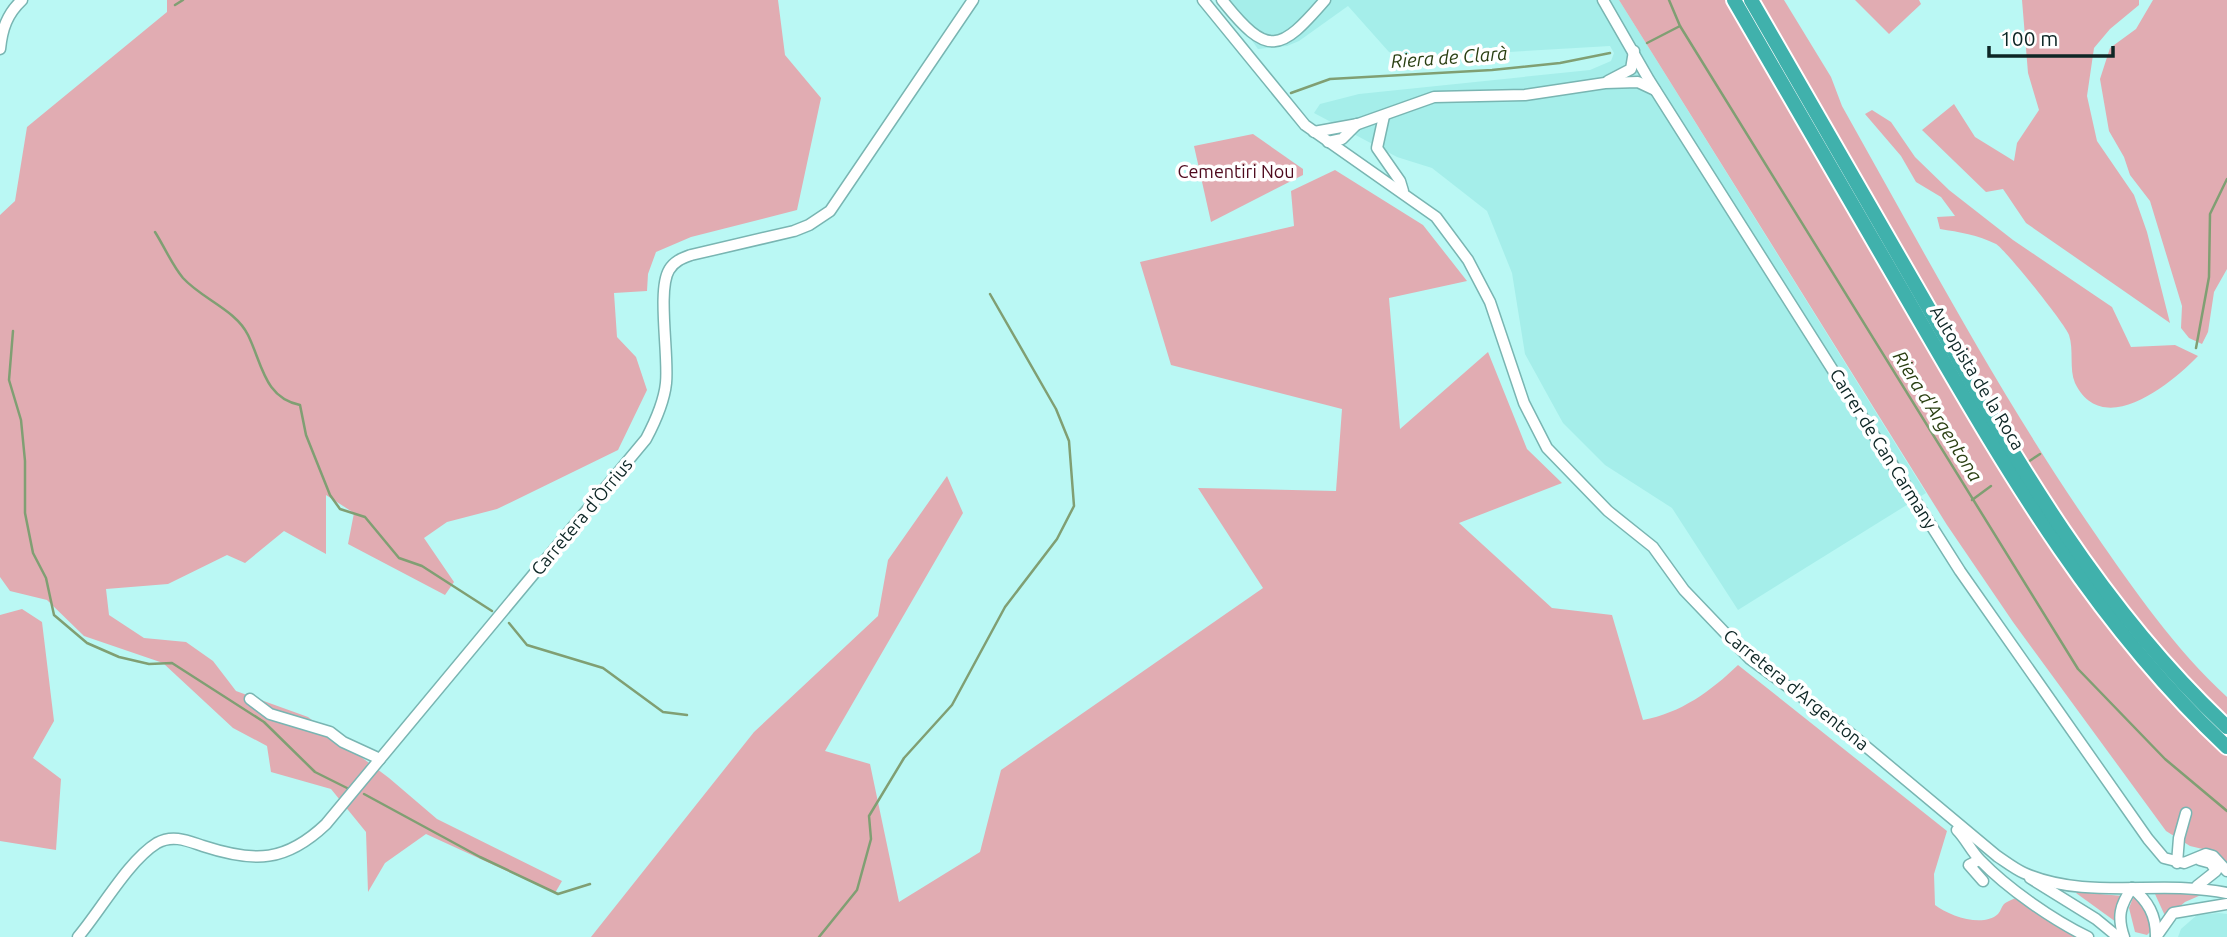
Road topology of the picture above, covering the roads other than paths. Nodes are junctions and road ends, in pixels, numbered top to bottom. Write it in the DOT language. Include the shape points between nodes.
graph roads {
  1 [pos="22,0"];
  2 [pos="972,0"];
  3 [pos="1203,0"];
  4 [pos="1222,0"];
  5 [pos="1325,0"];
  6 [pos="1603,0"];
  7 [pos="1734,0"];
  8 [pos="1751,0"];
  9 [pos="0,49"];
  10 [pos="1634,51"];
  11 [pos="1605,83"];
  12 [pos="1656,90"];
  13 [pos="1384,116"];
  14 [pos="1357,124"];
  15 [pos="1314,132"];
  16 [pos="1328,142"];
  17 [pos="1403,191"];
  18 [pos="250,699"];
  19 [pos="2227,727"];
  20 [pos="2227,747"];
  21 [pos="380,759"];
  22 [pos="1937,805"];
  23 [pos="2186,813"];
  24 [pos="2196,859"];
  25 [pos="1979,860"];
  26 [pos="2177,863"];
  27 [pos="2227,871"];
  28 [pos="2024,873"];
  29 [pos="1983,881"];
  30 [pos="2197,886"];
  31 [pos="2132,888"];
  32 [pos="2227,892"];
  33 [pos="2227,904"];
  34 [pos="78,937"];
  35 [pos="2088,937"];
  36 [pos="2118,937"];
  37 [pos="2123,937"];
  38 [pos="2156,937"];
  1 -- 9 [label="street" via="11,10 1,32"];
  2 -- 21 [label="street, Carretera d'Òrrius" via="830,211 794,231 681,258 668,271 666,387 646,439"];
  3 -- 15 [label="street, Carretera d'Argentona" via="1288,107"];
  4 -- 5 [label="street" via="1247,29 1266,42 1285,41"];
  6 -- 10 [label="street, Carrer de Can Carmany"];
  7 -- 20 [label="highway, Autopista de la Roca" via="1977,420 2043,525 2129,643"];
  8 -- 19 [label="highway, Autopista de la Roca" via="2039,492 2123,614"];
  10 -- 11 [label="street" via="1631,69"];
  10 -- 12 [label="street, Carrer de Can Carmany"];
  11 -- 12 [label="street" via="1638,82"];
  11 -- 13 [label="street" via="1525,94 1434,97"];
  12 -- 26 [label="street, Carrer de Can Carmany" via="1960,571 2148,839 2164,858"];
  13 -- 14 [label="street"];
  13 -- 17 [label="street" via="1377,148"];
  14 -- 15 [label="street"];
  14 -- 16 [label="street" via="1342,139"];
  15 -- 16 [label="street, Carretera d'Argentona"];
  16 -- 17 [label="street, Carretera d'Argentona"];
  17 -- 22 [label="street, Carretera d'Argentona" via="1436,217 1468,260 1490,302 1524,402 1547,448 1608,511 1653,547 1684,590 1733,643"];
  18 -- 21 [label="street" via="270,714 330,732"];
  21 -- 34 [label="street, Carretera d'Òrrius" via="326,824 291,851 253,857 172,838 156,844"];
  22 -- 25 [label="street"];
  22 -- 28 [label="street, Carretera d'Argentona"];
  23 -- 26 [label="street"];
  24 -- 26 [label="street"];
  24 -- 27 [label="street" via="2213,856"];
  24 -- 30 [label="street" via="2211,863 2216,871"];
  25 -- 29 [label="street" via="1969,865"];
  25 -- 35 [label="street" via="2067,927"];
  28 -- 31 [label="street, Carretera d'Argentona" via="2086,887"];
  28 -- 36 [label="street"];
  30 -- 31 [label="street, Carretera d'Argentona"];
  30 -- 32 [label="street, Carretera d'Argentona"];
  31 -- 37 [label="street" via="2121,903"];
  31 -- 38 [label="street" via="2153,914"];
  33 -- 38 [label="street" via="2172,913"];
}
